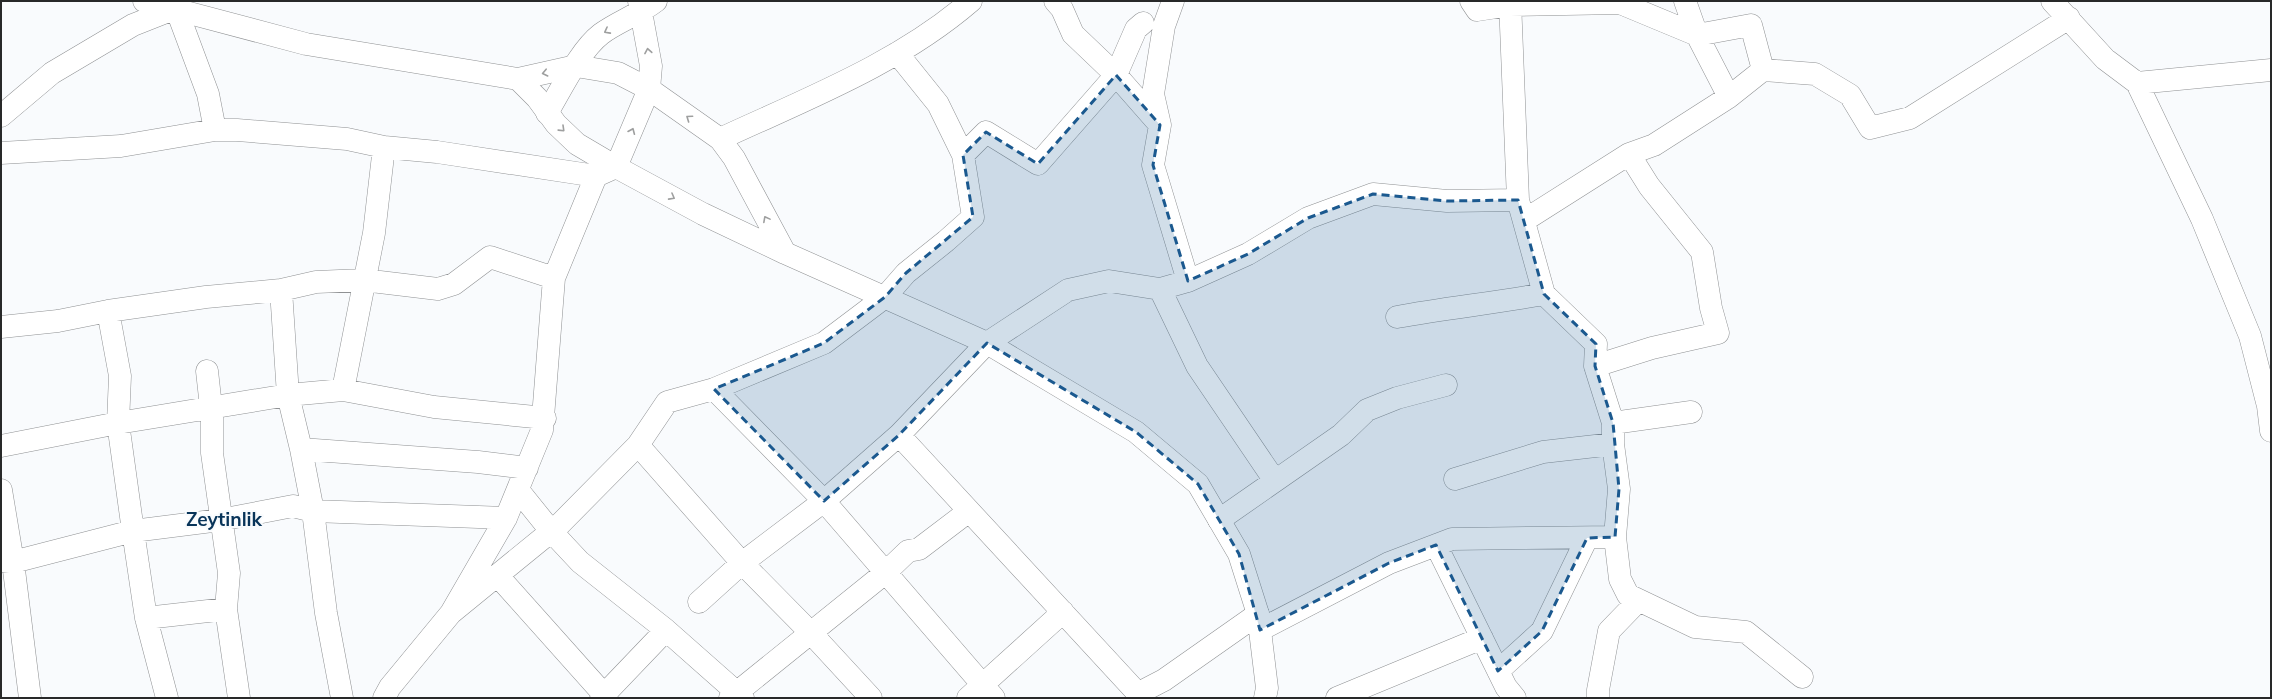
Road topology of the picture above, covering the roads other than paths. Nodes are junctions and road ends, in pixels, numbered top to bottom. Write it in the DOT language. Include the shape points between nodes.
graph roads {
  1 [pos="144,1"];
  2 [pos="971,1"];
  3 [pos="1055,1"];
  4 [pos="1173,1"];
  5 [pos="1471,1"];
  6 [pos="1685,1"];
  7 [pos="2052,1"];
  8 [pos="1620,2"];
  9 [pos="1510,3"];
  10 [pos="177,5"];
  11 [pos="646,5"];
  12 [pos="2069,18"];
  13 [pos="1143,23"];
  14 [pos="1697,35"];
  15 [pos="897,53"];
  16 [pos="576,66"];
  17 [pos="1763,70"];
  18 [pos="2271,70"];
  19 [pos="1116,75"];
  20 [pos="518,79"];
  21 [pos="2137,83"];
  22 [pos="649,89"];
  23 [pos="1728,97"];
  24 [pos="546,113"];
  25 [pos="1,116"];
  26 [pos="1160,125"];
  27 [pos="216,130"];
  28 [pos="720,139"];
  29 [pos="384,147"];
  30 [pos="1,153"];
  31 [pos="1628,154"];
  32 [pos="963,155"];
  33 [pos="616,167"];
  34 [pos="596,176"];
  35 [pos="1518,200"];
  36 [pos="1525,220"];
  37 [pos="785,253"];
  38 [pos="554,278"];
  39 [pos="363,280"];
  40 [pos="1188,281"];
  41 [pos="1160,289"];
  42 [pos="280,290"];
  43 [pos="1544,294"];
  44 [pos="885,297"];
  45 [pos="108,311"];
  46 [pos="1397,317"];
  47 [pos="1,327"];
  48 [pos="987,344"];
  49 [pos="1594,366"];
  50 [pos="207,371"];
  51 [pos="1446,385"];
  52 [pos="714,388"];
  53 [pos="343,390"];
  54 [pos="288,394"];
  55 [pos="210,408"];
  56 [pos="1691,412"];
  57 [pos="545,418"];
  58 [pos="118,423"];
  59 [pos="2271,431"];
  60 [pos="1613,433"];
  61 [pos="899,435"];
  62 [pos="638,445"];
  63 [pos="1,446"];
  64 [pos="301,449"];
  65 [pos="527,468"];
  66 [pos="1455,479"];
  67 [pos="1275,481"];
  68 [pos="1,490"];
  69 [pos="518,490"];
  70 [pos="824,501"];
  71 [pos="313,511"];
  72 [pos="969,511"];
  73 [pos="506,518"];
  74 [pos="220,520"];
  75 [pos="1219,520"];
  76 [pos="133,531"];
  77 [pos="551,531"];
  78 [pos="1616,537"];
  79 [pos="1587,538"];
  80 [pos="1436,545"];
  81 [pos="7,562"];
  82 [pos="742,563"];
  83 [pos="885,573"];
  84 [pos="497,575"];
  85 [pos="1638,601"];
  86 [pos="699,602"];
  87 [pos="226,610"];
  88 [pos="1062,612"];
  89 [pos="451,613"];
  90 [pos="146,618"];
  91 [pos="1259,622"];
  92 [pos="666,630"];
  93 [pos="811,633"];
  94 [pos="1482,638"];
  95 [pos="1802,677"];
  96 [pos="1505,689"];
  97 [pos="392,694"];
  98 [pos="981,694"];
  99 [pos="737,696"];
  100 [pos="1140,696"];
  101 [pos="604,697"];
  102 [pos="30,698"];
  103 [pos="166,698"];
  104 [pos="239,698"];
  105 [pos="342,698"];
  106 [pos="871,698"];
  107 [pos="1266,698"];
  108 [pos="1337,698"];
  109 [pos="1598,698"];
  1 -- 10 [label="street"];
  2 -- 15 [label="street" via="944,25"];
  3 -- 19 [label="street" via="1062,9 1073,34"];
  4 -- 26 [label="street" via="1164,26 1153,94"];
  5 -- 9 [label="street" via="1477,10"];
  6 -- 14 [label="street"];
  7 -- 12 [label="street"];
  8 -- 9 [label="street"];
  8 -- 14 [label="street"];
  9 -- 35 [label="street"];
  10 -- 20 [label="street" via="306,44"];
  10 -- 25 [label="street" via="133,25 52,73"];
  10 -- 27 [label="street" via="208,94"];
  11 -- 16 [label="street, one-way" via="601,34 582,53"];
  22 -- 11 [label="street, one-way" via="651,66"];
  12 -- 17 [label="street" via="1910,118 1870,128 1850,95 1815,74"];
  12 -- 21 [label="street" via="2105,59"];
  13 -- 19 [label="street" via="1136,29"];
  14 -- 17 [label="street" via="1751,25"];
  14 -- 23 [label="street"];
  15 -- 28 [label="street" via="864,73"];
  15 -- 32 [label="street" via="938,104"];
  16 -- 20 [label="street, one-way"];
  16 -- 22 [label="street" via="618,74"];
  16 -- 24 [label="street"];
  17 -- 23 [label="street"];
  18 -- 21 [label="street"];
  19 -- 26 [label="street"];
  19 -- 32 [label="street" via="1038,164 986,132"];
  20 -- 24 [label="street" via="537,98"];
  21 -- 59 [label="street" via="2202,219 2250,336 2268,406"];
  28 -- 22 [label="street, one-way"];
  33 -- 22 [label="street, one-way"];
  23 -- 31 [label="street" via="1654,145"];
  24 -- 33 [label="street, one-way" via="577,144"];
  26 -- 40 [label="street" via="1153,165"];
  27 -- 29 [label="street" via="347,139"];
  27 -- 30 [label="street" via="121,146"];
  37 -- 28 [label="street, one-way" via="734,158"];
  29 -- 34 [label="street" via="437,152"];
  29 -- 39 [label="street" via="374,233"];
  31 -- 36 [label="street"];
  31 -- 49 [label="street" via="1649,186 1702,252 1711,308 1718,333 1652,348"];
  32 -- 44 [label="street" via="973,217 946,242 906,272"];
  33 -- 34 [label="street"];
  33 -- 37 [label="street, one-way" via="703,214"];
  34 -- 38 [label="street"];
  35 -- 36 [label="street"];
  35 -- 40 [label="street" via="1447,202 1373,194 1308,218 1248,254"];
  36 -- 43 [label="street"];
  37 -- 44 [label="street"];
  38 -- 39 [label="street" via="490,257 454,284 438,289"];
  38 -- 57 [label="street"];
  39 -- 42 [label="street" via="316,282"];
  39 -- 53 [label="street"];
  40 -- 41 [label="street"];
  41 -- 48 [label="street" via="1109,282 1068,290"];
  41 -- 67 [label="street" via="1197,366"];
  42 -- 45 [label="street"];
  42 -- 54 [label="street"];
  43 -- 46 [label="street"];
  43 -- 49 [label="street" via="1596,344"];
  44 -- 48 [label="street"];
  44 -- 52 [label="street" via="824,343"];
  45 -- 47 [label="street" via="58,321"];
  45 -- 58 [label="street" via="120,376"];
  48 -- 61 [label="street"];
  48 -- 75 [label="street" via="1136,432 1198,484"];
  49 -- 60 [label="street"];
  50 -- 55 [label="street"];
  51 -- 67 [label="street" via="1397,398 1367,410 1341,435"];
  52 -- 62 [label="street" via="667,402"];
  52 -- 70 [label="street"];
  53 -- 54 [label="street"];
  53 -- 57 [label="street" via="434,407"];
  54 -- 55 [label="street"];
  54 -- 64 [label="street"];
  55 -- 58 [label="street"];
  55 -- 74 [label="street" via="212,453"];
  56 -- 60 [label="street"];
  57 -- 65 [label="street"];
  58 -- 63 [label="street"];
  58 -- 76 [label="street"];
  60 -- 66 [label="street"];
  60 -- 78 [label="street" via="1619,488"];
  61 -- 70 [label="street"];
  61 -- 72 [label="street"];
  62 -- 77 [label="street"];
  62 -- 82 [label="street"];
  64 -- 65 [label="street"];
  64 -- 71 [label="street"];
  65 -- 69 [label="street"];
  67 -- 75 [label="street"];
  68 -- 81 [label="street"];
  69 -- 73 [label="street"];
  69 -- 77 [label="street"];
  70 -- 82 [label="street"];
  70 -- 83 [label="street"];
  71 -- 73 [label="street"];
  71 -- 74 [label="street" via="293,506"];
  71 -- 105 [label="street" via="326,613"];
  72 -- 83 [label="street" via="919,549 908,551"];
  72 -- 88 [label="street"];
  73 -- 89 [label="street"];
  74 -- 76 [label="street"];
  74 -- 87 [label="street" via="229,573"];
  75 -- 91 [label="street" via="1238,554"];
  76 -- 81 [label="street"];
  76 -- 90 [label="street"];
  77 -- 84 [label="street"];
  77 -- 92 [label="street" via="580,562"];
  78 -- 79 [label="street"];
  78 -- 85 [label="street" via="1620,578 1628,595"];
  79 -- 80 [label="street" via="1452,539"];
  79 -- 96 [label="street" via="1542,631"];
  80 -- 91 [label="street"];
  80 -- 94 [label="street"];
  81 -- 102 [label="street"];
  82 -- 86 [label="street"];
  82 -- 93 [label="street"];
  83 -- 93 [label="street"];
  83 -- 98 [label="street"];
  84 -- 89 [label="street"];
  84 -- 101 [label="street"];
  85 -- 95 [label="street" via="1695,628 1746,632"];
  85 -- 109 [label="street" via="1609,631"];
  87 -- 90 [label="street"];
  87 -- 104 [label="street"];
  88 -- 98 [label="street"];
  88 -- 100 [label="street"];
  89 -- 97 [label="street"];
  90 -- 103 [label="street"];
  91 -- 100 [label="street"];
  91 -- 107 [label="street"];
  92 -- 99 [label="street"];
  92 -- 101 [label="street"];
  93 -- 99 [label="street"];
  93 -- 106 [label="street"];
  94 -- 96 [label="street"];
  94 -- 108 [label="street"];
}
